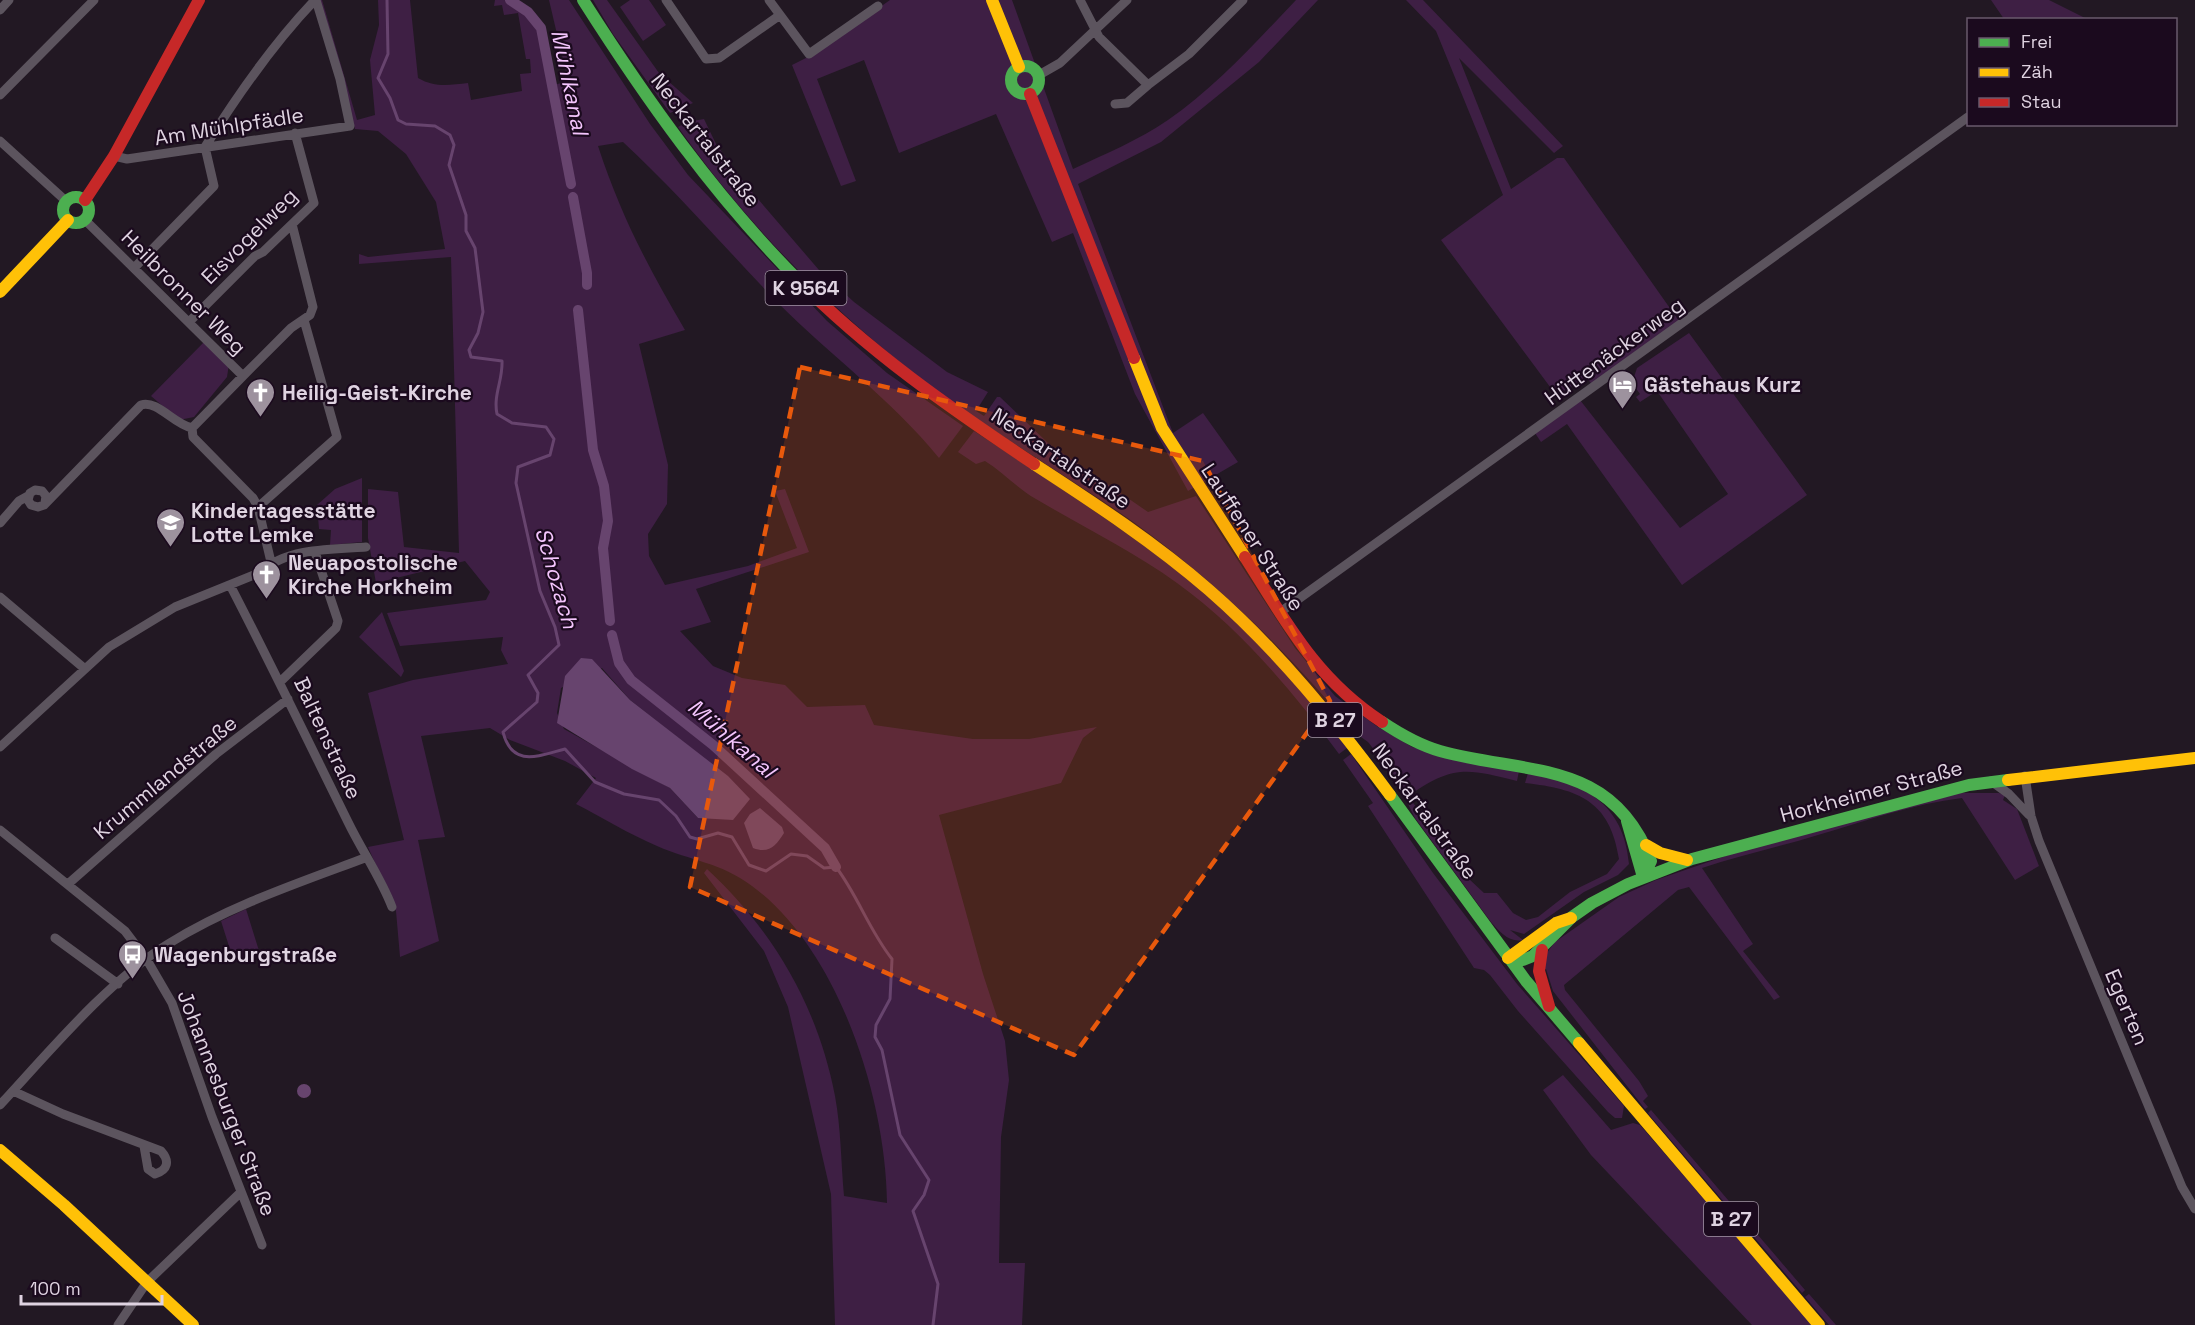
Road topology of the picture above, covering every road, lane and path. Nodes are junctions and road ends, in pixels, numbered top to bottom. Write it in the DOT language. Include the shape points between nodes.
graph roads {
  1 [pos="9,0"];
  2 [pos="94,0"];
  3 [pos="199,0"];
  4 [pos="315,0"];
  5 [pos="583,0"];
  6 [pos="666,0"];
  7 [pos="769,0"];
  8 [pos="992,0"];
  9 [pos="1080,0"];
  10 [pos="1127,0"];
  11 [pos="1243,0"];
  12 [pos="877,7"];
  13 [pos="0,10"];
  14 [pos="780,15"];
  15 [pos="1094,29"];
  16 [pos="1019,67"];
  17 [pos="1039,75"];
  18 [pos="1148,85"];
  19 [pos="1030,94"];
  20 [pos="0,95"];
  21 [pos="1115,104"];
  22 [pos="1967,118"];
  23 [pos="295,134"];
  24 [pos="0,141"];
  25 [pos="205,147"];
  26 [pos="114,156"];
  27 [pos="85,200"];
  28 [pos="66,201"];
  29 [pos="68,220"];
  30 [pos="85,220"];
  31 [pos="292,224"];
  32 [pos="134,268"];
  33 [pos="0,292"];
  34 [pos="304,320"];
  35 [pos="190,321"];
  36 [pos="243,376"];
  37 [pos="192,428"];
  38 [pos="258,507"];
  39 [pos="0,523"];
  40 [pos="366,547"];
  41 [pos="315,552"];
  42 [pos="271,562"];
  43 [pos="230,585"];
  44 [pos="0,597"];
  45 [pos="1279,613"];
  46 [pos="84,669"];
  47 [pos="281,681"];
  48 [pos="1305,684"];
  49 [pos="288,699"];
  50 [pos="1,742"];
  51 [pos="2195,758"];
  52 [pos="2025,776"];
  53 [pos="1991,781"];
  54 [pos="2031,816"];
  55 [pos="1627,820"];
  56 [pos="0,830"];
  57 [pos="1646,845"];
  58 [pos="365,858"];
  59 [pos="1688,861"];
  60 [pos="1643,877"];
  61 [pos="68,884"];
  62 [pos="392,907"];
  63 [pos="1572,917"];
  64 [pos="55,938"];
  65 [pos="1542,950"];
  66 [pos="1508,958"];
  67 [pos="147,960"];
  68 [pos="118,984"];
  69 [pos="1550,1010"];
  70 [pos="13,1091"];
  71 [pos="0,1105"];
  72 [pos="144,1146"];
  73 [pos="0,1150"];
  74 [pos="241,1192"];
  75 [pos="2195,1209"];
  76 [pos="262,1245"];
  77 [pos="147,1282"];
  78 [pos="118,1325"];
  79 [pos="193,1325"];
  80 [pos="1819,1325"];
  1 -- 13 [label="street"];
  2 -- 20 [label="street"];
  3 -- 26 [label="main road"];
  4 -- 23 [label="street, Am Mühlpfädle" via="350,126"];
  4 -- 25 [label="street" via="282,34 251,75"];
  5 -- 48 [label="main road, Neckartalstraße / K 9564" via="703,173 743,221 833,314 923,388 1163,553 1229,608"];
  6 -- 14 [label="street" via="706,59 719,58"];
  7 -- 14 [label="street"];
  8 -- 16 [label="main road, Lauffener Straße"];
  9 -- 15 [label="street"];
  10 -- 15 [label="street"];
  11 -- 18 [label="street" via="1189,54"];
  12 -- 14 [label="street" via="809,54"];
  15 -- 17 [label="street" via="1060,63"];
  15 -- 18 [label="street"];
  16 -- 17 [label="main road" via="1031,67"];
  16 -- 19 [label="main road, Lauffener Straße" via="1012,75 1012,86 1019,93"];
  17 -- 19 [label="main road" via="1038,87"];
  18 -- 21 [label="street" via="1127,103"];
  19 -- 45 [label="main road, Lauffener Straße" via="1162,428"];
  22 -- 45 [label="street, Hüttenäckerweg"];
  23 -- 25 [label="street, Am Mühlpfädle"];
  23 -- 31 [label="street, Eisvogelweg" via="314,202"];
  24 -- 28 [label="street"];
  25 -- 26 [label="street, Am Mühlpfädle" via="127,159"];
  25 -- 32 [label="street" via="214,186"];
  26 -- 27 [label="main road"];
  27 -- 28 [label="main road"];
  27 -- 30 [label="main road" via="89,210"];
  28 -- 29 [label="main road" via="63,211"];
  29 -- 30 [label="main road"];
  29 -- 33 [label="main road"];
  30 -- 32 [label="street, Heilbronner Weg"];
  31 -- 34 [label="street" via="312,293 313,307"];
  31 -- 35 [label="street, Eisvogelweg"];
  32 -- 35 [label="street, Heilbronner Weg"];
  34 -- 36 [label="street"];
  34 -- 38 [label="street" via="338,437"];
  35 -- 36 [label="street, Heilbronner Weg"];
  36 -- 37 [label="street, Heilbronner Weg"];
  37 -- 38 [label="street" via="192,438"];
  37 -- 39 [label="street" via="180,425 147,403 60,491 45,503 42,490 34,490"];
  38 -- 42 [label="street"];
  40 -- 41 [label="street"];
  41 -- 42 [label="street"];
  41 -- 47 [label="street" via="338,621 336,628"];
  42 -- 43 [label="street" via="261,572"];
  43 -- 46 [label="street" via="175,607 109,647"];
  43 -- 47 [label="street, Baltenstraße"];
  44 -- 46 [label="street"];
  45 -- 55 [label="main road, Lauffener Straße" via="1323,674 1369,716 1439,751 1565,775 1597,791"];
  46 -- 50 [label="street"];
  47 -- 49 [label="street, Baltenstraße"];
  48 -- 66 [label="main road, Neckartalstraße / B 27"];
  49 -- 58 [label="street, Baltenstraße"];
  49 -- 61 [label="street, Krummlandstraße" via="216,754"];
  51 -- 52 [label="main road, Horkheimer Straße"];
  52 -- 53 [label="main road, Horkheimer Straße"];
  52 -- 54 [label="street, Egerten"];
  53 -- 54 [label="street, Egerten"];
  53 -- 59 [label="main road, Horkheimer Straße" via="1944,790"];
  54 -- 75 [label="street, Egerten" via="2182,1187"];
  55 -- 57 [label="main road, Lauffener Straße"];
  55 -- 60 [label="main road"];
  56 -- 61 [label="street, Johannesburger Straße"];
  57 -- 59 [label="main road"];
  57 -- 60 [label="main road" via="1651,861"];
  58 -- 62 [label="street, Baltenstraße"];
  58 -- 67 [label="street" via="226,912"];
  59 -- 60 [label="main road, Horkheimer Straße"];
  60 -- 63 [label="main road, Horkheimer Straße"];
  61 -- 67 [label="street, Johannesburger Straße" via="125,931"];
  63 -- 65 [label="main road, Horkheimer Straße"];
  63 -- 66 [label="main road, Horkheimer Straße" via="1556,923"];
  64 -- 68 [label="street"];
  65 -- 66 [label="main road, Horkheimer Straße" via="1523,960"];
  65 -- 69 [label="main road" via="1539,976"];
  66 -- 69 [label="main road, B 27"];
  67 -- 68 [label="street"];
  67 -- 74 [label="street, Johannesburger Straße" via="172,1003"];
  68 -- 70 [label="street"];
  69 -- 80 [label="main road, B 27"];
  70 -- 71 [label="street"];
  70 -- 72 [label="street"];
  73 -- 77 [label="main road"];
  74 -- 76 [label="street, Johannesburger Straße"];
  74 -- 77 [label="street"];
  77 -- 78 [label="street"];
  77 -- 79 [label="main road"];
}
